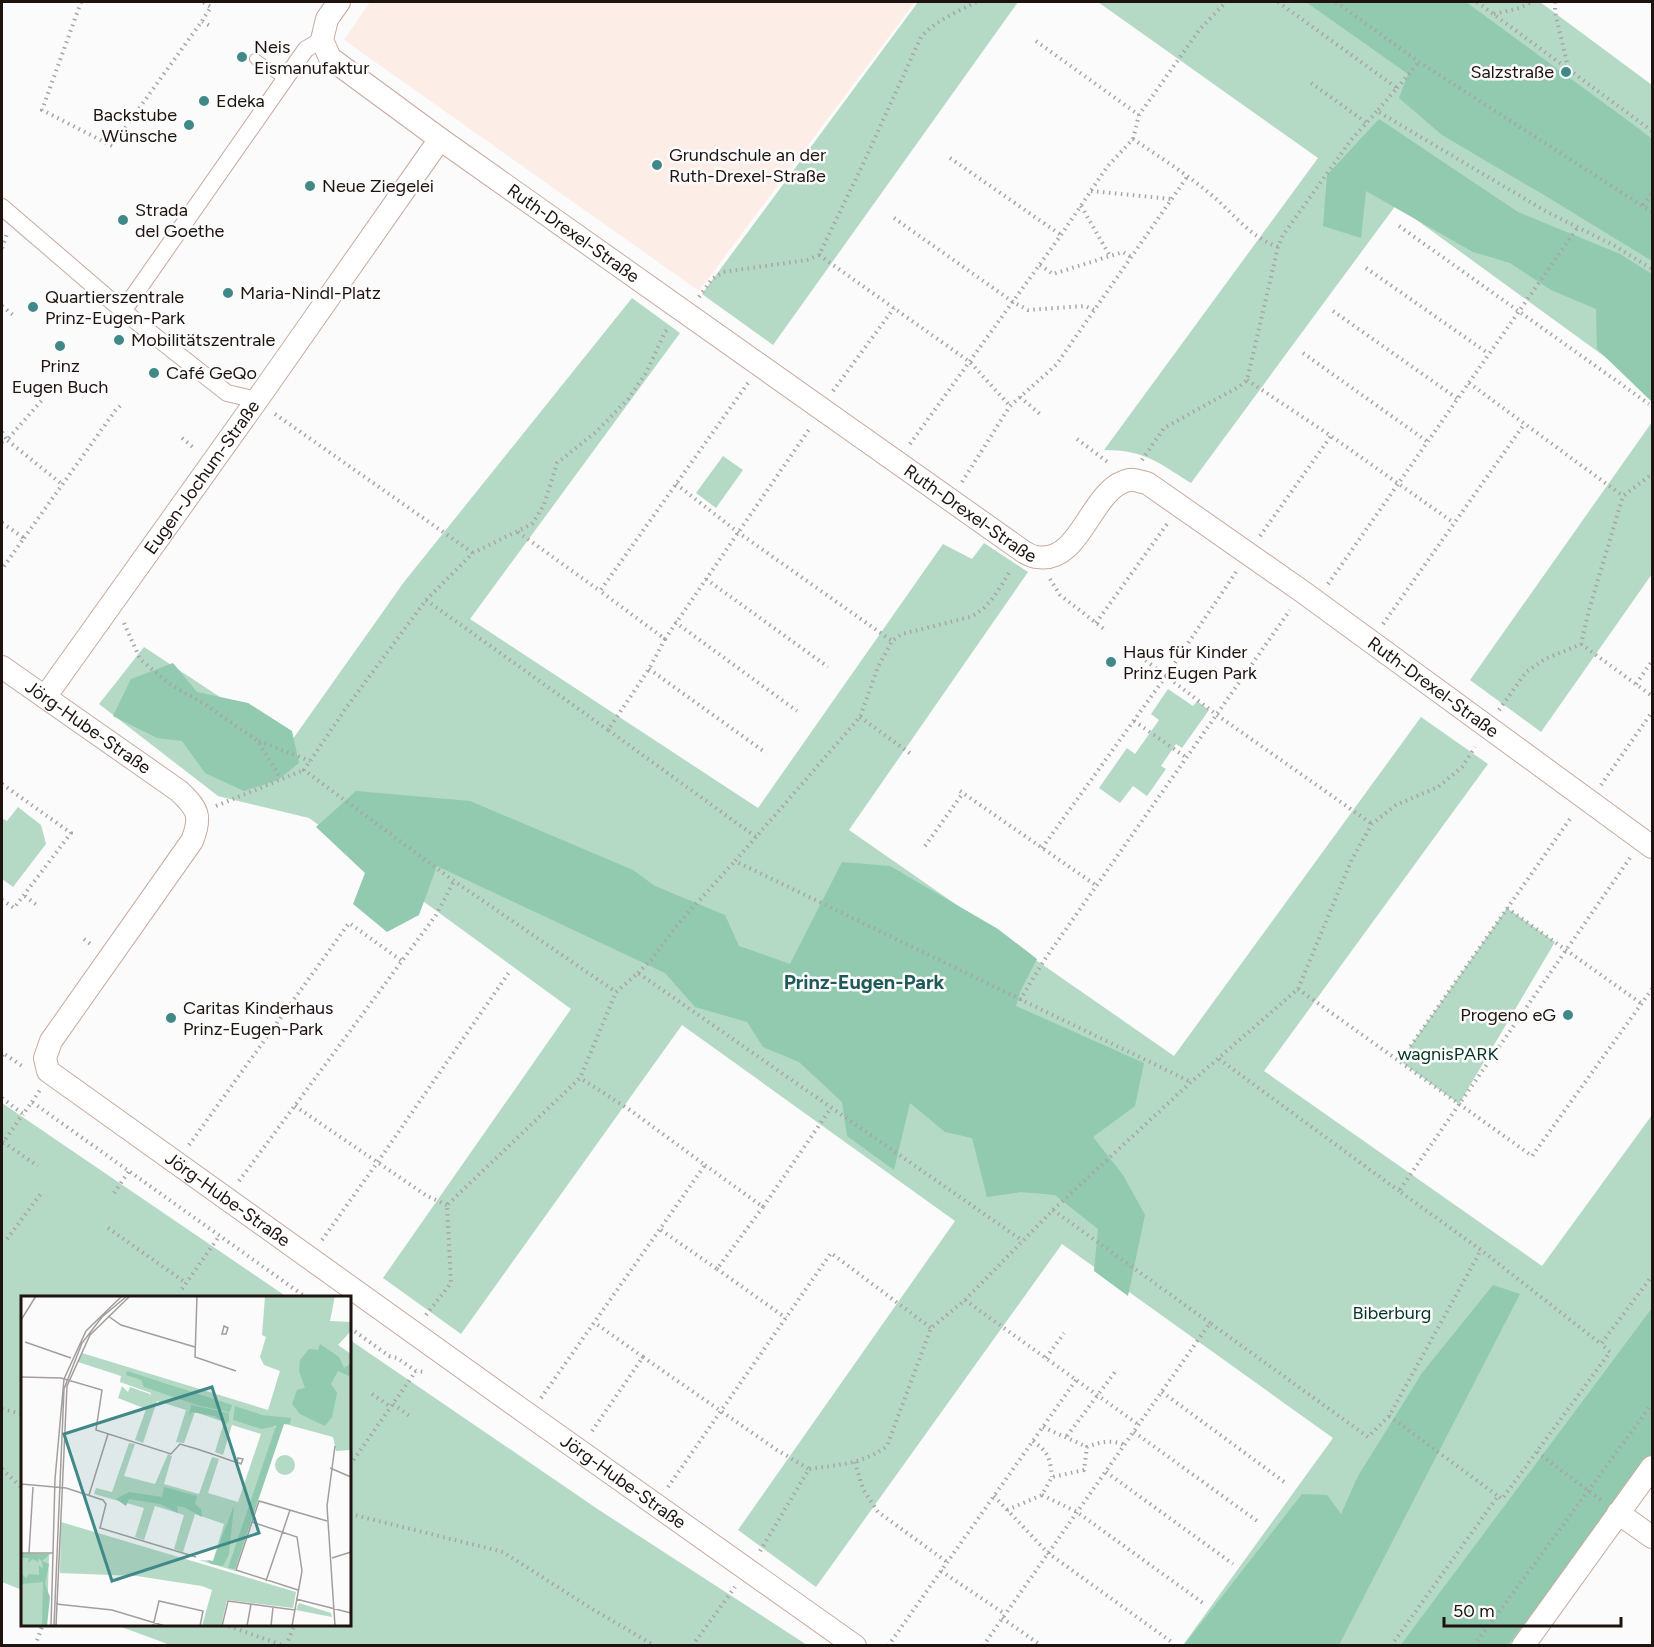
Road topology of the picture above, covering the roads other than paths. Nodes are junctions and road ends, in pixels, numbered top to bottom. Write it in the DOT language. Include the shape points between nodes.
graph roads {
  1 [pos="339,2"];
  2 [pos="322,40"];
  3 [pos="255,59"];
  4 [pos="285,79"];
  5 [pos="440,139"];
  6 [pos="2,207"];
  7 [pos="123,311"];
  8 [pos="256,400"];
  9 [pos="2,667"];
  10 [pos="45,697"];
  11 [pos="1648,844"];
  12 [pos="1653,1467"];
  13 [pos="1618,1513"];
  14 [pos="1653,1537"];
  15 [pos="855,1646"];
  16 [pos="1523,1646"];
  1 -- 2 [label="street" via="327,19"];
  2 -- 4 [label="street" via="306,49"];
  2 -- 5 [label="street, Ruth-Drexel-Straße" via="330,58"];
  3 -- 4 [label="lane"];
  4 -- 7 [label="street"];
  5 -- 8 [label="street, Eugen-Jochum-Straße"];
  5 -- 11 [label="street, Ruth-Drexel-Straße" via="1030,555 1054,556 1067,547 1114,486 1130,480 1147,483"];
  6 -- 7 [label="street"];
  7 -- 8 [label="street" via="227,393"];
  8 -- 10 [label="street, Eugen-Jochum-Straße"];
  9 -- 10 [label="street, Jörg-Hube-Straße"];
  10 -- 15 [label="street, Jörg-Hube-Straße" via="179,791 198,813 192,841 57,1031 46,1050 46,1067"];
  12 -- 13 [label="street"];
  13 -- 14 [label="street"];
  13 -- 16 [label="street"];
}
